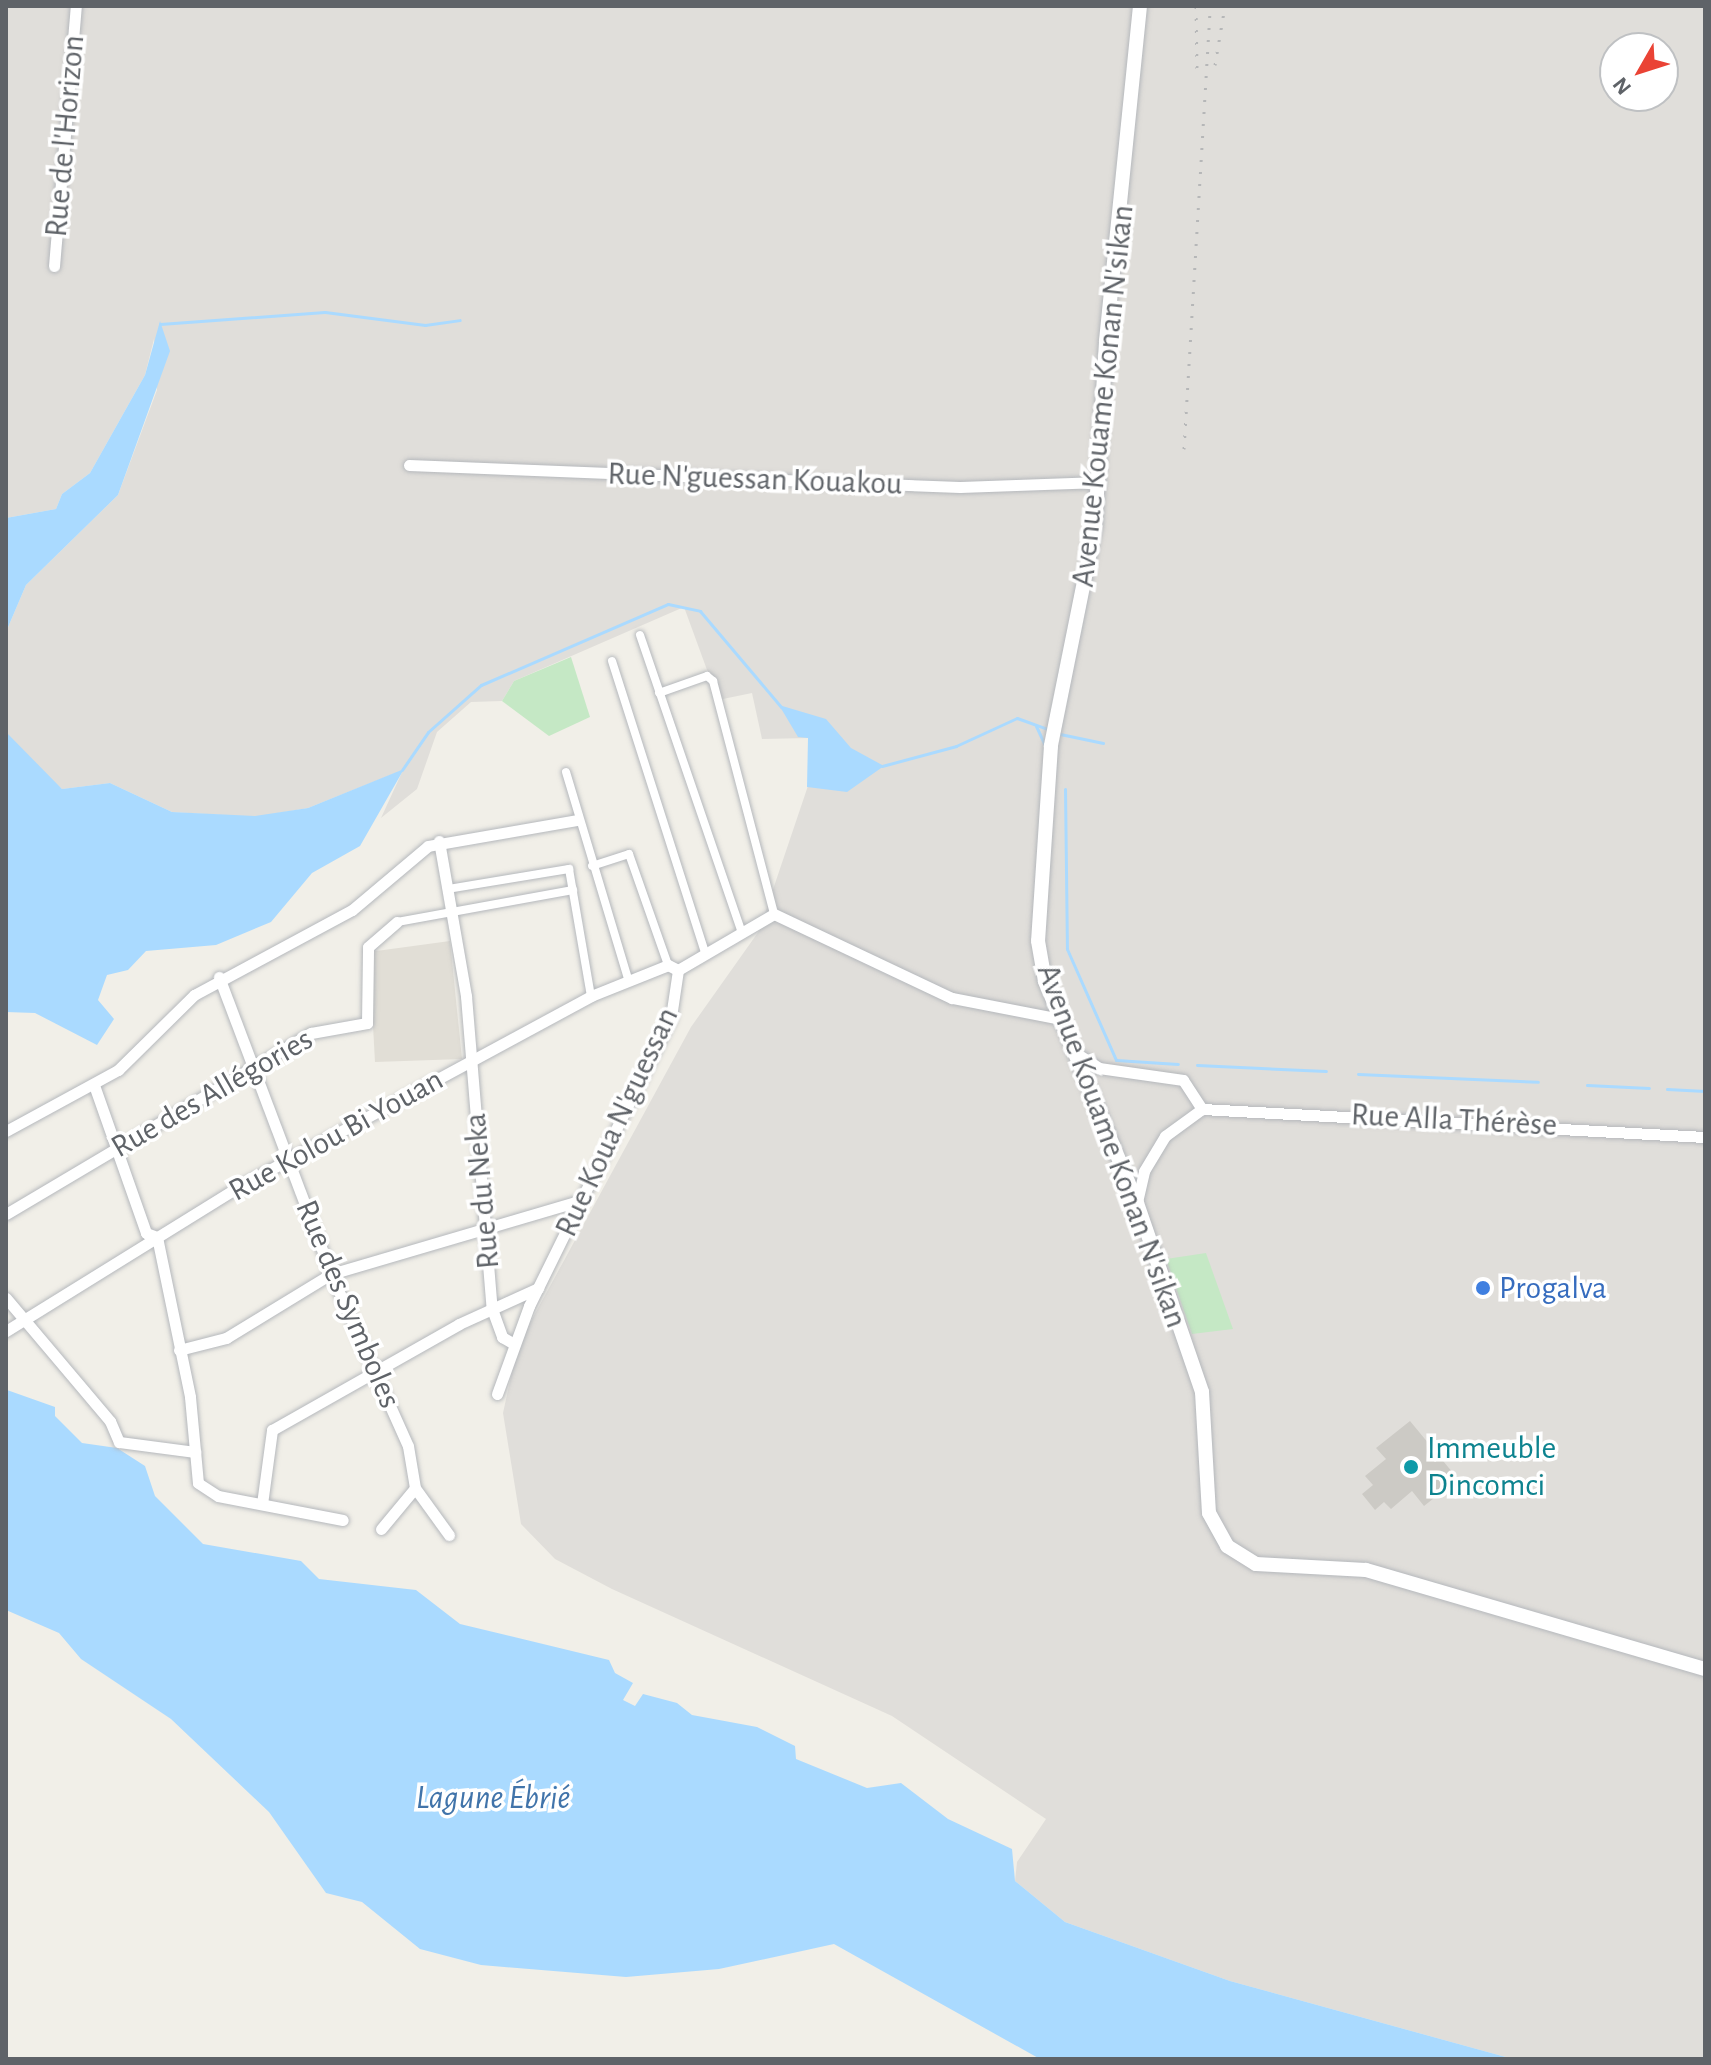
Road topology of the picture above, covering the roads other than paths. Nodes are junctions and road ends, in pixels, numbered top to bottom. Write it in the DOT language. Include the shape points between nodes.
graph roads {
  1 [pos="76,6"];
  2 [pos="1140,6"];
  3 [pos="54,266"];
  4 [pos="409,465"];
  5 [pos="1100,482"];
  6 [pos="640,635"];
  7 [pos="612,661"];
  8 [pos="659,693"];
  9 [pos="566,772"];
  10 [pos="577,820"];
  11 [pos="439,841"];
  12 [pos="592,866"];
  13 [pos="448,889"];
  14 [pos="573,890"];
  15 [pos="451,911"];
  16 [pos="774,914"];
  17 [pos="397,922"];
  18 [pos="741,930"];
  19 [pos="705,953"];
  20 [pos="673,967"];
  21 [pos="219,977"];
  22 [pos="628,979"];
  23 [pos="591,996"];
  24 [pos="1061,1019"];
  25 [pos="1076,1052"];
  26 [pos="471,1061"];
  27 [pos="254,1071"];
  28 [pos="94,1085"];
  29 [pos="1202,1109"];
  30 [pos="6,1131"];
  31 [pos="1705,1137"];
  32 [pos="119,1147"];
  33 [pos="288,1161"];
  34 [pos="579,1201"];
  35 [pos="1137,1203"];
  36 [pos="6,1214"];
  37 [pos="485,1223"];
  38 [pos="157,1237"];
  39 [pos="331,1274"];
  40 [pos="538,1288"];
  41 [pos="6,1298"];
  42 [pos="492,1309"];
  43 [pos="24,1317"];
  44 [pos="6,1331"];
  45 [pos="514,1344"];
  46 [pos="179,1350"];
  47 [pos="375,1375"];
  48 [pos="497,1394"];
  49 [pos="195,1452"];
  50 [pos="415,1488"];
  51 [pos="262,1504"];
  52 [pos="343,1520"];
  53 [pos="381,1529"];
  54 [pos="449,1535"];
  55 [pos="1705,1669"];
  1 -- 3 [label="street, Rue de l'Horizon"];
  2 -- 5 [label="street, Avenue Kouame Konan N'sikan" via="1106,342"];
  4 -- 5 [label="street, Rue N'guessan Kouakou" via="960,487"];
  5 -- 24 [label="street, Avenue Kouame Konan N'sikan" via="1051,746 1043,839 1038,941"];
  6 -- 8 [label="street"];
  7 -- 19 [label="street"];
  8 -- 16 [label="street" via="707,676 713,681"];
  8 -- 18 [label="street"];
  9 -- 10 [label="street"];
  10 -- 11 [label="street"];
  10 -- 12 [label="street"];
  11 -- 13 [label="street, Rue du Neka"];
  11 -- 21 [label="street" via="352,910"];
  12 -- 20 [label="street" via="629,854"];
  12 -- 22 [label="street"];
  13 -- 14 [label="street" via="565,869"];
  13 -- 15 [label="street, Rue du Neka"];
  14 -- 15 [label="street"];
  14 -- 23 [label="street"];
  15 -- 17 [label="street"];
  15 -- 26 [label="street, Rue du Neka"];
  16 -- 18 [label="street, Rue Koua N'guessan"];
  16 -- 24 [label="street" via="952,998"];
  17 -- 27 [label="street, Rue des Allégories" via="368,947 367,1023 311,1033"];
  18 -- 19 [label="street, Rue Koua N'guessan"];
  19 -- 20 [label="street, Rue Koua N'guessan"];
  20 -- 22 [label="street, Rue Kolou Bi Youan"];
  20 -- 34 [label="street, Rue Koua N'guessan" via="671,1017"];
  21 -- 27 [label="street, Rue des Symboles"];
  21 -- 28 [label="street"];
  22 -- 23 [label="street, Rue Kolou Bi Youan"];
  23 -- 26 [label="street, Rue Kolou Bi Youan"];
  24 -- 25 [label="street, Avenue Kouame Konan N'sikan"];
  25 -- 29 [label="street" via="1099,1068 1183,1080"];
  25 -- 35 [label="street, Avenue Kouame Konan N'sikan"];
  26 -- 33 [label="street, Rue Kolou Bi Youan"];
  26 -- 37 [label="street, Rue du Neka"];
  27 -- 32 [label="street, Rue des Allégories"];
  27 -- 33 [label="street, Rue des Symboles"];
  28 -- 30 [label="street"];
  28 -- 32 [label="street"];
  29 -- 31 [label="street, Rue Alla Thérèse"];
  29 -- 35 [label="street" via="1165,1136 1144,1171"];
  32 -- 36 [label="street, Rue des Allégories"];
  32 -- 38 [label="street" via="146,1233"];
  33 -- 38 [label="street, Rue Kolou Bi Youan"];
  33 -- 39 [label="street, Rue des Symboles"];
  34 -- 37 [label="street"];
  34 -- 40 [label="street, Rue Koua N'guessan"];
  35 -- 55 [label="street, Avenue Kouame Konan N'sikan" via="1202,1392 1209,1513 1227,1546 1256,1564 1366,1570"];
  37 -- 39 [label="street"];
  37 -- 42 [label="street, Rue du Neka"];
  38 -- 43 [label="street, Rue Kolou Bi Youan"];
  38 -- 46 [label="street"];
  39 -- 46 [label="street" via="226,1338"];
  39 -- 47 [label="street, Rue des Symboles"];
  40 -- 42 [label="street"];
  40 -- 45 [label="street, Rue Koua N'guessan"];
  41 -- 43 [label="street"];
  42 -- 45 [label="street, Rue du Neka" via="502,1337"];
  42 -- 47 [label="street"];
  43 -- 44 [label="street, Rue Kolou Bi Youan"];
  43 -- 49 [label="street" via="110,1421 119,1442"];
  45 -- 48 [label="street, Rue Koua N'guessan"];
  46 -- 49 [label="street"];
  47 -- 50 [label="street, Rue des Symboles" via="408,1446"];
  47 -- 51 [label="street" via="272,1430"];
  49 -- 51 [label="street" via="203,1489"];
  50 -- 53 [label="street"];
  50 -- 54 [label="street, Rue des Symboles"];
  51 -- 52 [label="street"];
}
